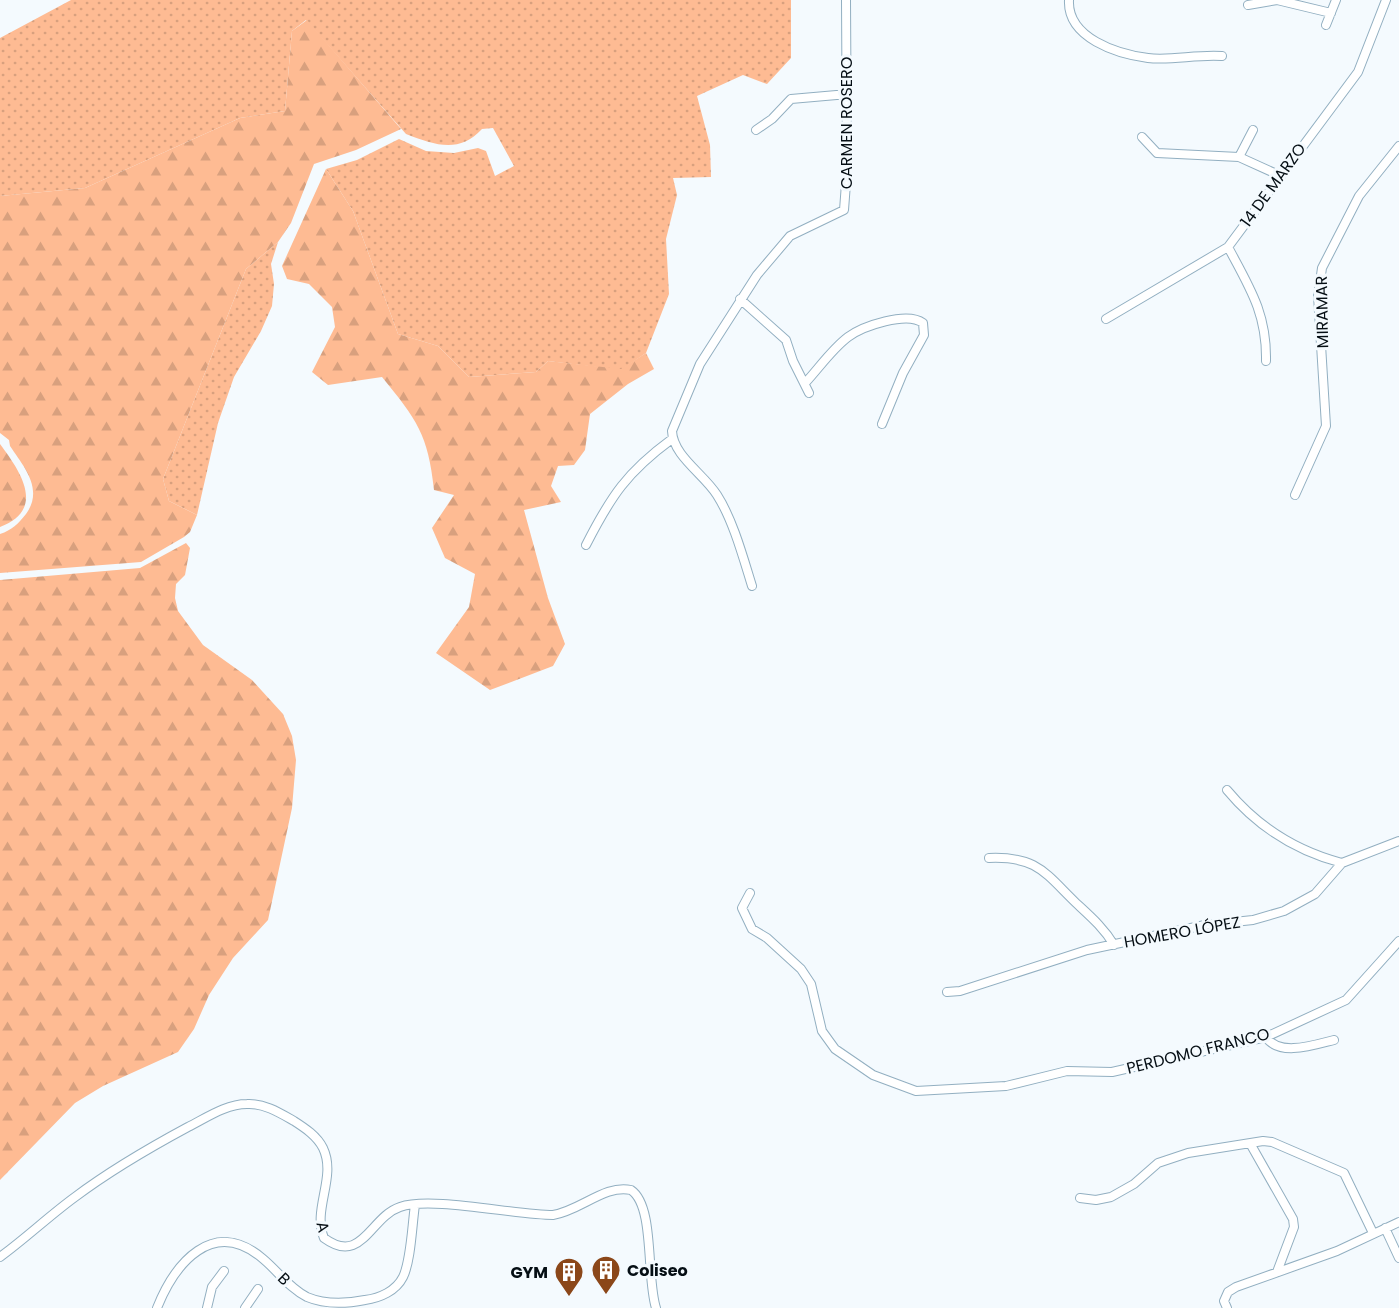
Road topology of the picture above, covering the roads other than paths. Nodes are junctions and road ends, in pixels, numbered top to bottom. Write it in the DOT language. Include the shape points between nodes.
graph roads {
  1 [pos="846,0"];
  2 [pos="1069,0"];
  3 [pos="1336,0"];
  4 [pos="1386,0"];
  5 [pos="1248,5"];
  6 [pos="1331,13"];
  7 [pos="1326,25"];
  8 [pos="1222,56"];
  9 [pos="848,94"];
  10 [pos="756,130"];
  11 [pos="1253,130"];
  12 [pos="1142,137"];
  13 [pos="1399,146"];
  14 [pos="1239,157"];
  15 [pos="1281,176"];
  16 [pos="1227,247"];
  17 [pos="740,299"];
  18 [pos="1106,319"];
  19 [pos="1266,361"];
  20 [pos="806,382"];
  21 [pos="809,393"];
  22 [pos="882,424"];
  23 [pos="672,439"];
  24 [pos="1295,495"];
  25 [pos="586,545"];
  26 [pos="752,586"];
  27 [pos="1227,790"];
  28 [pos="1399,841"];
  29 [pos="989,858"];
  30 [pos="1342,863"];
  31 [pos="750,893"];
  32 [pos="1399,941"];
  33 [pos="1114,945"];
  34 [pos="947,992"];
  35 [pos="1266,1037"];
  36 [pos="1334,1040"];
  37 [pos="1251,1145"];
  38 [pos="1080,1198"];
  39 [pos="415,1205"];
  40 [pos="1399,1222"];
  41 [pos="1385,1228"];
  42 [pos="1373,1233"];
  43 [pos="0,1257"];
  44 [pos="1399,1258"];
  45 [pos="224,1271"];
  46 [pos="1277,1272"];
  47 [pos="258,1289"];
  48 [pos="157,1308"];
  49 [pos="207,1308"];
  50 [pos="245,1308"];
  51 [pos="656,1308"];
  52 [pos="1227,1308"];
  1 -- 9 [label="street, CARMEN ROSERO"];
  2 -- 8 [label="street" via="1072,20 1082,32 1121,52 1150,58"];
  3 -- 6 [label="street"];
  4 -- 15 [label="street, 14 DE MARZO" via="1358,72"];
  5 -- 6 [label="street" via="1277,0"];
  6 -- 7 [label="street"];
  9 -- 10 [label="street" via="791,99"];
  9 -- 17 [label="street, CARMEN ROSERO" via="844,210 790,236"];
  11 -- 14 [label="street"];
  12 -- 14 [label="street" via="1157,153"];
  13 -- 24 [label="street, MIRAMAR" via="1353,205 1322,268 1318,296 1326,426"];
  14 -- 15 [label="street"];
  15 -- 16 [label="street, 14 DE MARZO"];
  16 -- 18 [label="street, 14 DE MARZO"];
  16 -- 19 [label="street" via="1258,304 1266,339"];
  17 -- 20 [label="street" via="784,337"];
  17 -- 23 [label="street, CARMEN ROSERO" via="700,363 675,419"];
  20 -- 21 [label="street"];
  20 -- 22 [label="street" via="854,334 902,318 918,319 925,329 924,336 903,373"];
  23 -- 25 [label="street" via="617,489"];
  23 -- 26 [label="street" via="717,495"];
  27 -- 30 [label="street" via="1254,820 1289,842"];
  28 -- 30 [label="street, HOMERO LÓPEZ"];
  29 -- 33 [label="street" via="1014,858 1053,878"];
  30 -- 33 [label="street, HOMERO LÓPEZ" via="1315,894 1284,911"];
  31 -- 35 [label="street, PERDOMO FRANCO" via="742,908 744,916 752,929 767,938 806,976 816,998 822,1031 835,1049 873,1075 915,1091 1006,1086 1067,1071 1112,1072"];
  32 -- 35 [label="street, PERDOMO FRANCO" via="1346,1000"];
  33 -- 34 [label="street, HOMERO LÓPEZ"];
  35 -- 36 [label="street" via="1282,1048"];
  37 -- 38 [label="street" via="1188,1153 1158,1163 1111,1197"];
  37 -- 42 [label="street" via="1272,1142 1341,1171"];
  37 -- 46 [label="street" via="1293,1219 1294,1227"];
  39 -- 43 [label="street, A" via="391,1211 360,1242 349,1247 328,1241 319,1217 327,1173 323,1149 314,1135 285,1116 265,1106 248,1104 220,1111 137,1154"];
  39 -- 48 [label="street, B" via="404,1275 379,1296 327,1304 292,1287 261,1257 217,1243 197,1249 184,1261"];
  39 -- 51 [label="street, A" via="554,1215 610,1190 631,1190 644,1206 647,1218 650,1287"];
  40 -- 41 [label="street"];
  41 -- 42 [label="street"];
  41 -- 44 [label="street"];
  42 -- 46 [label="street" via="1337,1251"];
  45 -- 49 [label="street" via="212,1287"];
  46 -- 52 [label="street" via="1228,1292 1224,1301"];
  47 -- 50 [label="street"];
}
